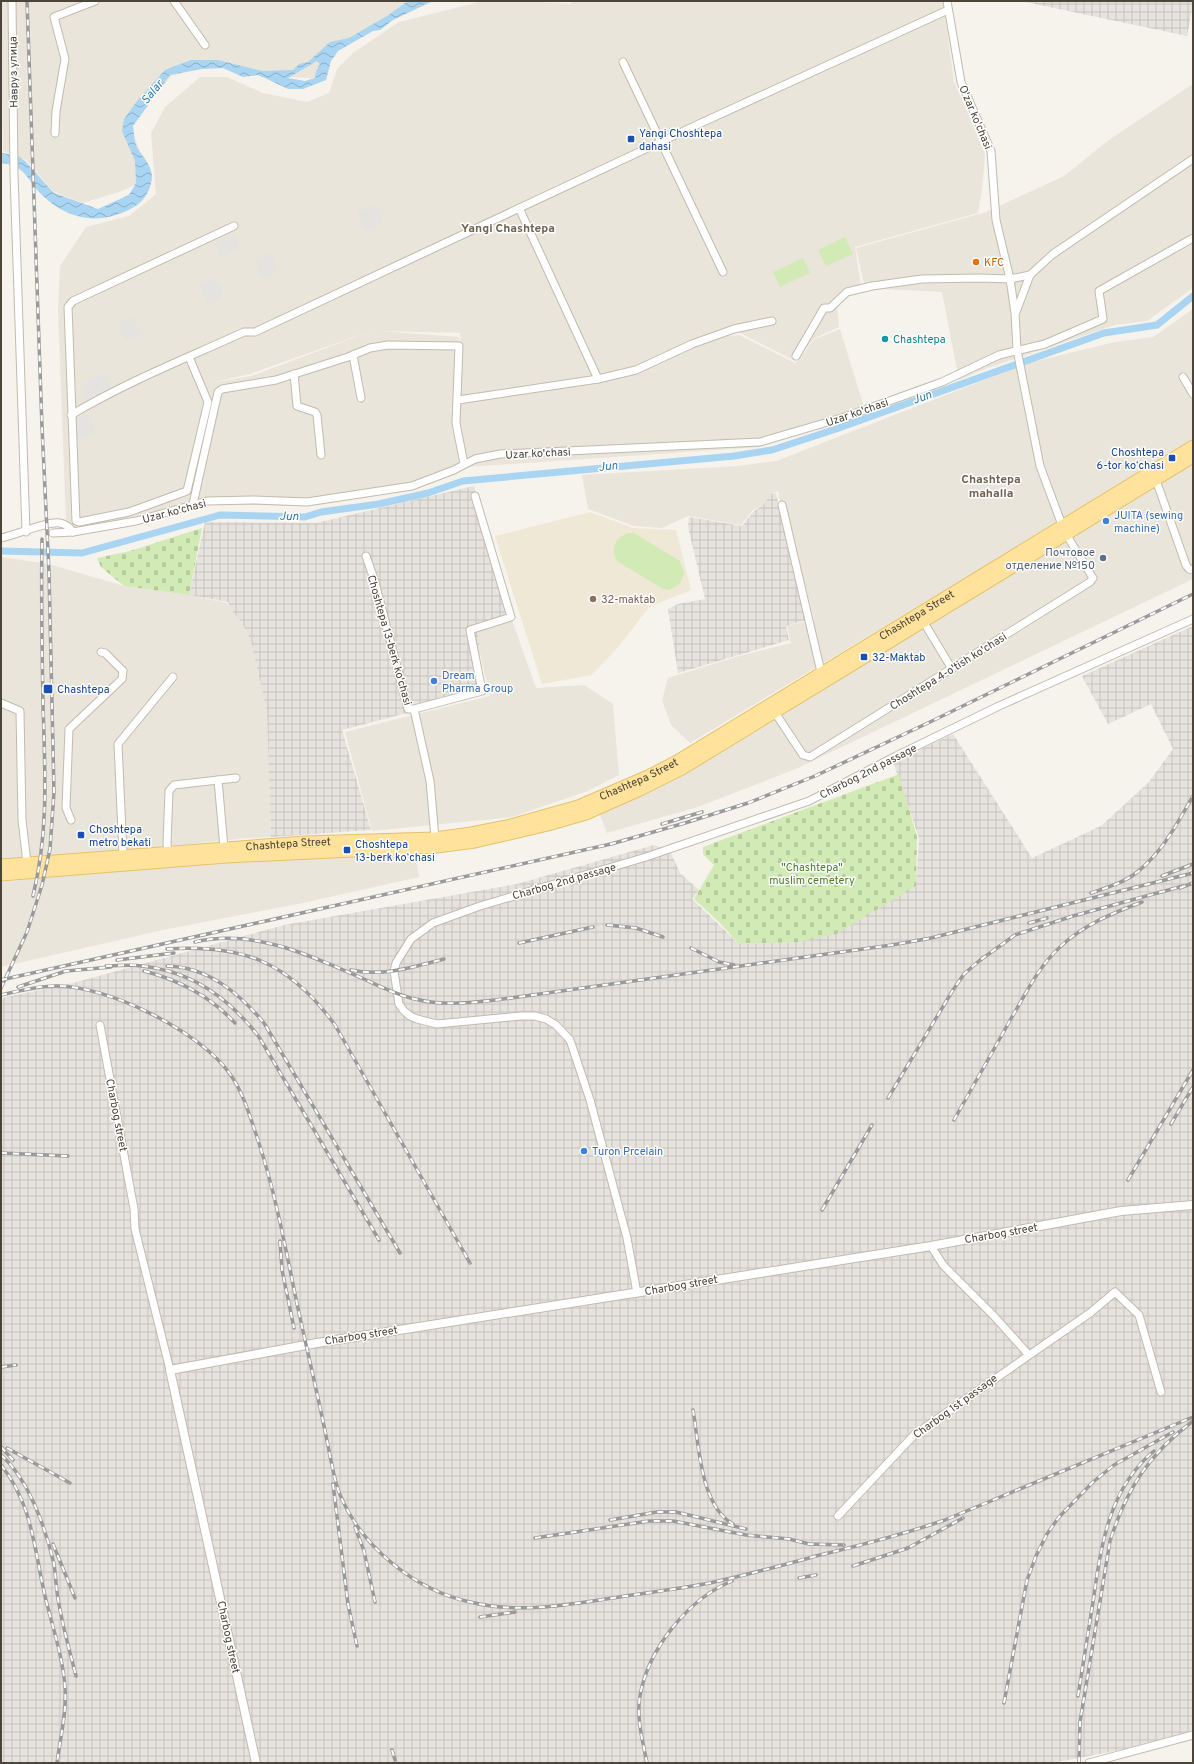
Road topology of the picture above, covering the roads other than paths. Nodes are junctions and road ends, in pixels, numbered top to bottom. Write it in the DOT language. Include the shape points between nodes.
graph roads {
  1 [pos="12,1"];
  2 [pos="95,1"];
  3 [pos="174,1"];
  4 [pos="947,1"];
  5 [pos="948,10"];
  6 [pos="205,45"];
  7 [pos="623,62"];
  8 [pos="55,133"];
  9 [pos="660,142"];
  10 [pos="1193,159"];
  11 [pos="519,208"];
  12 [pos="234,226"];
  13 [pos="1193,238"];
  14 [pos="723,272"];
  15 [pos="1030,275"];
  16 [pos="1010,279"];
  17 [pos="1015,313"];
  18 [pos="772,321"];
  19 [pos="1018,353"];
  20 [pos="353,355"];
  21 [pos="796,356"];
  22 [pos="189,357"];
  23 [pos="294,374"];
  24 [pos="1184,378"];
  25 [pos="598,379"];
  26 [pos="1193,394"];
  27 [pos="361,398"];
  28 [pos="458,400"];
  29 [pos="71,415"];
  30 [pos="1193,446"];
  31 [pos="321,454"];
  32 [pos="1193,457"];
  33 [pos="464,464"];
  34 [pos="1156,480"];
  35 [pos="475,496"];
  36 [pos="192,504"];
  37 [pos="782,505"];
  38 [pos="76,521"];
  39 [pos="1064,530"];
  40 [pos="72,531"];
  41 [pos="26,532"];
  42 [pos="53,533"];
  43 [pos="1,538"];
  44 [pos="366,556"];
  45 [pos="1193,570"];
  46 [pos="980,581"];
  47 [pos="1193,619"];
  48 [pos="923,621"];
  49 [pos="101,652"];
  50 [pos="952,669"];
  51 [pos="822,672"];
  52 [pos="173,677"];
  53 [pos="1,703"];
  54 [pos="414,709"];
  55 [pos="774,711"];
  56 [pos="236,778"];
  57 [pos="218,780"];
  58 [pos="637,786"];
  59 [pos="71,820"];
  60 [pos="435,838"];
  61 [pos="224,848"];
  62 [pos="168,852"];
  63 [pos="123,855"];
  64 [pos="27,862"];
  65 [pos="1,865"];
  66 [pos="1,875"];
  67 [pos="100,1025"];
  68 [pos="1193,1205"];
  69 [pos="931,1246"];
  70 [pos="637,1293"];
  71 [pos="1029,1355"];
  72 [pos="170,1370"];
  73 [pos="1161,1392"];
  74 [pos="838,1516"];
  75 [pos="1193,1736"];
  76 [pos="1113,1760"];
  77 [pos="256,1763"];
  78 [pos="1089,1763"];
  1 -- 41 [label="street, Навруз улица" via="14,174"];
  2 -- 8 [label="street" via="54,17 65,59"];
  3 -- 6 [label="street"];
  4 -- 5 [label="street, O'zar ko'chasi"];
  5 -- 9 [label="street"];
  5 -- 16 [label="street, O'zar ko'chasi" via="961,82 991,151 996,220"];
  7 -- 9 [label="street"];
  9 -- 11 [label="street"];
  9 -- 14 [label="street"];
  10 -- 15 [label="street" via="1053,254"];
  11 -- 22 [label="street" via="255,332 244,332"];
  11 -- 25 [label="street"];
  12 -- 29 [label="street" via="73,301 68,307"];
  13 -- 19 [label="street, Uzar ko'chasi" via="1098,291 1103,319"];
  15 -- 16 [label="street"];
  15 -- 17 [label="street"];
  16 -- 17 [label="street"];
  16 -- 21 [label="street" via="922,280 847,292 830,308 824,308"];
  17 -- 19 [label="street"];
  18 -- 25 [label="street" via="734,329 692,344 636,370"];
  19 -- 33 [label="street, Uzar ko'chasi" via="999,355 942,382 845,417 760,442 500,454"];
  19 -- 39 [label="street" via="1040,466"];
  20 -- 23 [label="street"];
  20 -- 27 [label="street"];
  20 -- 28 [label="street" via="370,348 388,345 459,346"];
  22 -- 29 [label="street"];
  22 -- 38 [label="street" via="208,402 187,491 129,512"];
  23 -- 31 [label="street" via="297,406 317,415"];
  23 -- 36 [label="street" via="218,392"];
  24 -- 26 [label="street"];
  25 -- 28 [label="street"];
  28 -- 33 [label="street" via="456,423"];
  29 -- 38 [label="street"];
  30 -- 39 [label="main road, Chashtepa Street"];
  32 -- 34 [label="main road, Chashtepa Street"];
  33 -- 36 [label="street, Uzar ko'chasi" via="412,486 343,497 307,502 254,500 207,501"];
  34 -- 39 [label="main road, Chashtepa Street"];
  34 -- 45 [label="street" via="1186,565"];
  35 -- 54 [label="street" via="511,617 470,630 482,691"];
  36 -- 40 [label="street, Uzar ko'chasi" via="136,521"];
  37 -- 51 [label="street"];
  38 -- 40 [label="street"];
  39 -- 46 [label="main road, Chashtepa Street"];
  39 -- 50 [label="street, Choshtepa 4-o'tish ko'chasi" via="1091,575 1092,581"];
  40 -- 41 [label="street" via="60,523 50,523"];
  40 -- 42 [label="street, Uzar ko'chasi"];
  41 -- 43 [label="street"];
  44 -- 54 [label="street, Choshtepa 13-berk ko'chasi" via="408,709"];
  46 -- 48 [label="main road, Chashtepa Street"];
  46 -- 51 [label="main road, Chashtepa Street"];
  47 -- 70 [label="street, Charbog 2nd passage" via="999,706 809,801 646,857 480,906 433,923 411,939 394,971 399,1004 410,1016 437,1024 535,1016 546,1019 570,1040 590,1100 623,1223"];
  48 -- 50 [label="street"];
  48 -- 55 [label="main road, Chashtepa Street"];
  49 -- 59 [label="street" via="106,653 124,675 69,729 66,808"];
  50 -- 55 [label="street, Choshtepa 4-o'tish ko'chasi" via="807,758"];
  51 -- 58 [label="main road, Chashtepa Street"];
  52 -- 63 [label="street" via="118,744"];
  53 -- 64 [label="street" via="20,711 22,820"];
  54 -- 60 [label="street, Choshtepa 13-berk ko'chasi" via="429,774"];
  55 -- 58 [label="main road, Chashtepa Street" via="682,769"];
  56 -- 57 [label="street"];
  57 -- 61 [label="street"];
  57 -- 62 [label="street" via="174,785 169,791"];
  58 -- 60 [label="main road, Chashtepa Street" via="543,817 478,832"];
  58 -- 66 [label="main road, Chashtepa Street" via="586,814 475,842 437,847 233,856"];
  60 -- 61 [label="main road, Chashtepa Street" via="304,842"];
  61 -- 62 [label="main road, Chashtepa Street"];
  62 -- 63 [label="main road, Chashtepa Street"];
  63 -- 64 [label="main road, Chashtepa Street"];
  64 -- 65 [label="main road, Chashtepa Street"];
  67 -- 72 [label="street, Charbog street" via="134,1209 135,1229"];
  68 -- 69 [label="street, Charbog street" via="1121,1211"];
  69 -- 70 [label="street, Charbog street"];
  69 -- 71 [label="street" via="943,1265"];
  70 -- 72 [label="street, Charbog street" via="392,1330"];
  71 -- 73 [label="street, Chаrbog 1st passage" via="1090,1313 1115,1292 1139,1315"];
  71 -- 74 [label="street, Chаrbog 1st passage" via="914,1435"];
  72 -- 77 [label="street, Charbog street"];
  75 -- 76 [label="street"];
  76 -- 78 [label="street"];
}
